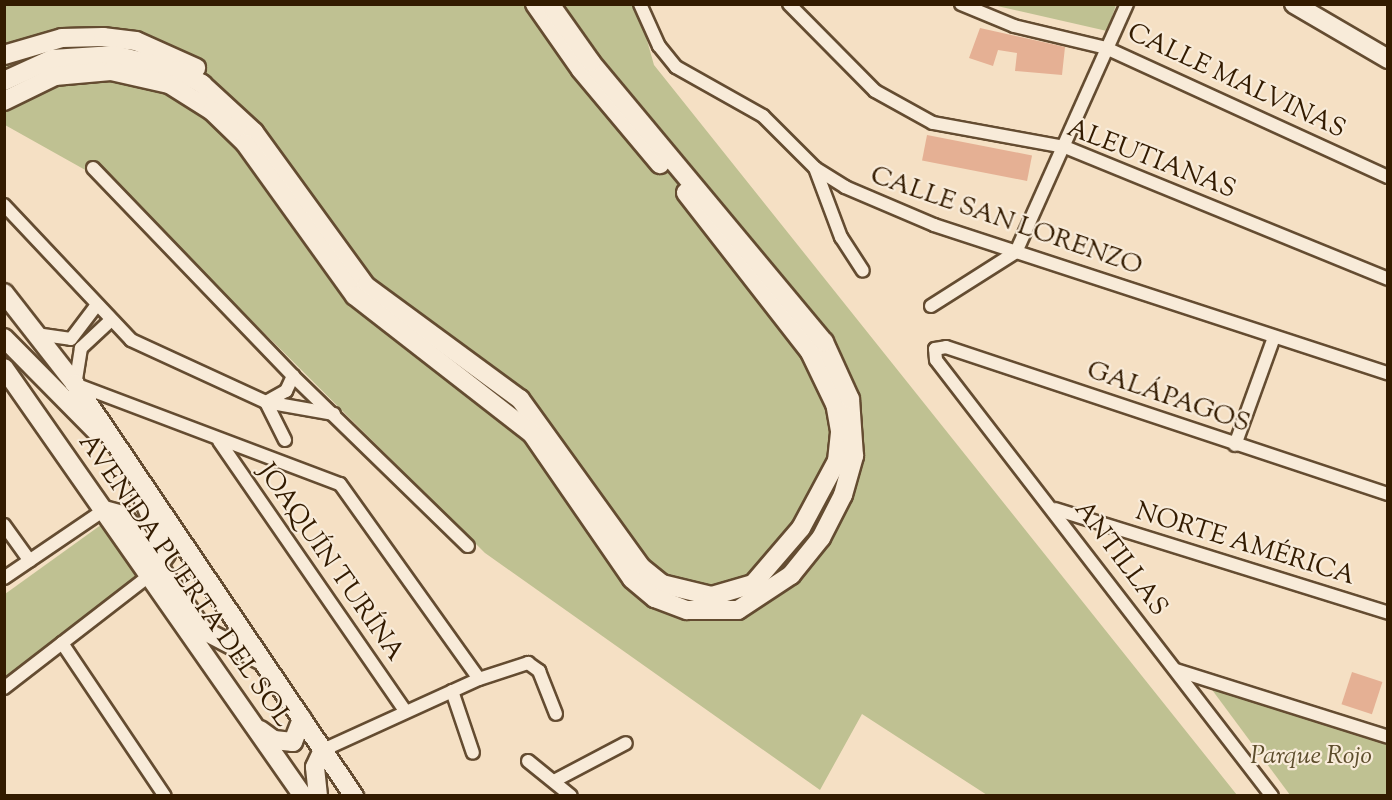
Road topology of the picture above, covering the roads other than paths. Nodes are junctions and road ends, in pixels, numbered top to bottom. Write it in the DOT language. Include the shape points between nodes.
graph roads {
  1 [pos="535,4"];
  2 [pos="550,4"];
  3 [pos="640,4"];
  4 [pos="789,4"];
  5 [pos="961,4"];
  6 [pos="1127,4"];
  7 [pos="1294,4"];
  8 [pos="1106,48"];
  9 [pos="4,55"];
  10 [pos="1388,59"];
  11 [pos="4,81"];
  12 [pos="26,88"];
  13 [pos="4,101"];
  14 [pos="4,113"];
  15 [pos="254,132"];
  16 [pos="1065,147"];
  17 [pos="93,168"];
  18 [pos="815,168"];
  19 [pos="1388,177"];
  20 [pos="4,205"];
  21 [pos="1016,252"];
  22 [pos="863,271"];
  23 [pos="1388,279"];
  24 [pos="4,293"];
  25 [pos="96,306"];
  26 [pos="931,306"];
  27 [pos="110,321"];
  28 [pos="35,334"];
  29 [pos="1274,337"];
  30 [pos="4,338"];
  31 [pos="71,339"];
  32 [pos="81,348"];
  33 [pos="935,349"];
  34 [pos="4,368"];
  35 [pos="1388,373"];
  36 [pos="293,376"];
  37 [pos="75,384"];
  38 [pos="4,386"];
  39 [pos="23,397"];
  40 [pos="266,402"];
  41 [pos="335,414"];
  42 [pos="107,435"];
  43 [pos="285,440"];
  44 [pos="219,441"];
  45 [pos="1235,445"];
  46 [pos="141,485"];
  47 [pos="1388,494"];
  48 [pos="1055,509"];
  49 [pos="104,510"];
  50 [pos="4,525"];
  51 [pos="468,546"];
  52 [pos="30,561"];
  53 [pos="154,572"];
  54 [pos="4,578"];
  55 [pos="1388,613"];
  56 [pos="62,643"];
  57 [pos="231,646"];
  58 [pos="264,662"];
  59 [pos="215,670"];
  60 [pos="1176,670"];
  61 [pos="479,679"];
  62 [pos="4,688"];
  63 [pos="452,691"];
  64 [pos="405,711"];
  65 [pos="556,714"];
  66 [pos="302,719"];
  67 [pos="254,726"];
  68 [pos="1388,737"];
  69 [pos="626,743"];
  70 [pos="323,750"];
  71 [pos="473,753"];
  72 [pos="528,760"];
  73 [pos="554,781"];
  74 [pos="165,795"];
  75 [pos="303,795"];
  76 [pos="318,795"];
  77 [pos="354,795"];
  78 [pos="571,795"];
  79 [pos="1272,795"];
  1 -- 15 [label="main road" via="581,70 702,210 810,352 835,404 837,461 824,494 753,584 731,594 689,593 662,584 641,567 520,399 366,286"];
  2 -- 12 [label="main road" via="591,62 824,342 850,399 854,456 843,495 821,538 790,575 738,610 687,610 655,598 632,579 531,434 503,406 355,296 244,143 212,111 170,84 111,71 55,76"];
  3 -- 18 [label="street, CALLE SAN LORENZO" via="659,46 676,67 764,116"];
  4 -- 16 [label="street, ALEUTIANAS" via="846,65 900,108 933,123"];
  5 -- 8 [label="street, CALLE MALVINAS" via="1014,26"];
  6 -- 8 [label="street"];
  7 -- 10 [label="main road"];
  8 -- 16 [label="street"];
  8 -- 19 [label="street, CALLE MALVINAS"];
  9 -- 15 [label="main road" via="62,38 136,41 199,70 244,108"];
  11 -- 15 [label="main road" via="52,59 81,54 146,60 202,84"];
  12 -- 13 [label="main road"];
  12 -- 14 [label="main road"];
  16 -- 21 [label="street"];
  16 -- 23 [label="street, ALEUTIANAS"];
  17 -- 36 [label="street"];
  18 -- 21 [label="street, CALLE SAN LORENZO" via="885,207"];
  18 -- 22 [label="street" via="841,237"];
  20 -- 25 [label="street"];
  21 -- 26 [label="street"];
  21 -- 29 [label="street, CALLE SAN LORENZO"];
  24 -- 28 [label="main road, AVENIDA PUERTA DEL SOL"];
  25 -- 27 [label="street"];
  25 -- 31 [label="street"];
  27 -- 32 [label="street"];
  27 -- 40 [label="street" via="164,358"];
  28 -- 31 [label="street"];
  28 -- 37 [label="main road, AVENIDA PUERTA DEL SOL"];
  29 -- 35 [label="street, CALLE SAN LORENZO"];
  29 -- 45 [label="street"];
  30 -- 42 [label="main road" via="99,434"];
  31 -- 32 [label="street"];
  32 -- 37 [label="street"];
  33 -- 45 [label="street, GALÁPAGOS" via="946,347"];
  33 -- 48 [label="street, ANTILLAS" via="936,360"];
  34 -- 39 [label="main road, AVENIDA PUERTA DEL SOL"];
  36 -- 40 [label="street" via="286,391"];
  36 -- 41 [label="street"];
  37 -- 42 [label="main road, AVENIDA PUERTA DEL SOL"];
  37 -- 44 [label="street"];
  38 -- 39 [label="main road"];
  39 -- 49 [label="main road, AVENIDA PUERTA DEL SOL"];
  40 -- 41 [label="street"];
  40 -- 43 [label="street"];
  41 -- 51 [label="street"];
  42 -- 46 [label="main road, AVENIDA PUERTA DEL SOL"];
  44 -- 61 [label="street" via="340,484"];
  44 -- 64 [label="street, JOAQUÍN TURÍNA"];
  45 -- 47 [label="street, GALÁPAGOS"];
  46 -- 53 [label="main road" via="148,517 165,549"];
  46 -- 58 [label="main road, AVENIDA PUERTA DEL SOL"];
  48 -- 55 [label="street, NORTE AMÉRICA"];
  48 -- 60 [label="street, ANTILLAS"];
  49 -- 52 [label="street"];
  49 -- 53 [label="main road" via="123,515"];
  50 -- 52 [label="street"];
  52 -- 54 [label="street"];
  53 -- 56 [label="street"];
  53 -- 57 [label="main road" via="196,623"];
  53 -- 59 [label="main road, AVENIDA PUERTA DEL SOL"];
  56 -- 62 [label="street"];
  56 -- 74 [label="street"];
  57 -- 58 [label="main road"];
  57 -- 59 [label="main road" via="220,654"];
  58 -- 66 [label="main road, AVENIDA PUERTA DEL SOL"];
  59 -- 67 [label="main road, AVENIDA PUERTA DEL SOL"];
  60 -- 68 [label="street"];
  60 -- 79 [label="street, ANTILLAS"];
  61 -- 63 [label="street"];
  61 -- 65 [label="street" via="534,665"];
  63 -- 64 [label="street"];
  63 -- 71 [label="street"];
  64 -- 70 [label="street"];
  66 -- 67 [label="main road" via="293,742 274,740"];
  66 -- 70 [label="main road, AVENIDA PUERTA DEL SOL"];
  67 -- 75 [label="main road, AVENIDA PUERTA DEL SOL"];
  69 -- 73 [label="street"];
  70 -- 76 [label="main road" via="315,767"];
  70 -- 77 [label="main road, AVENIDA PUERTA DEL SOL"];
  72 -- 73 [label="street"];
  73 -- 78 [label="street"];
}
